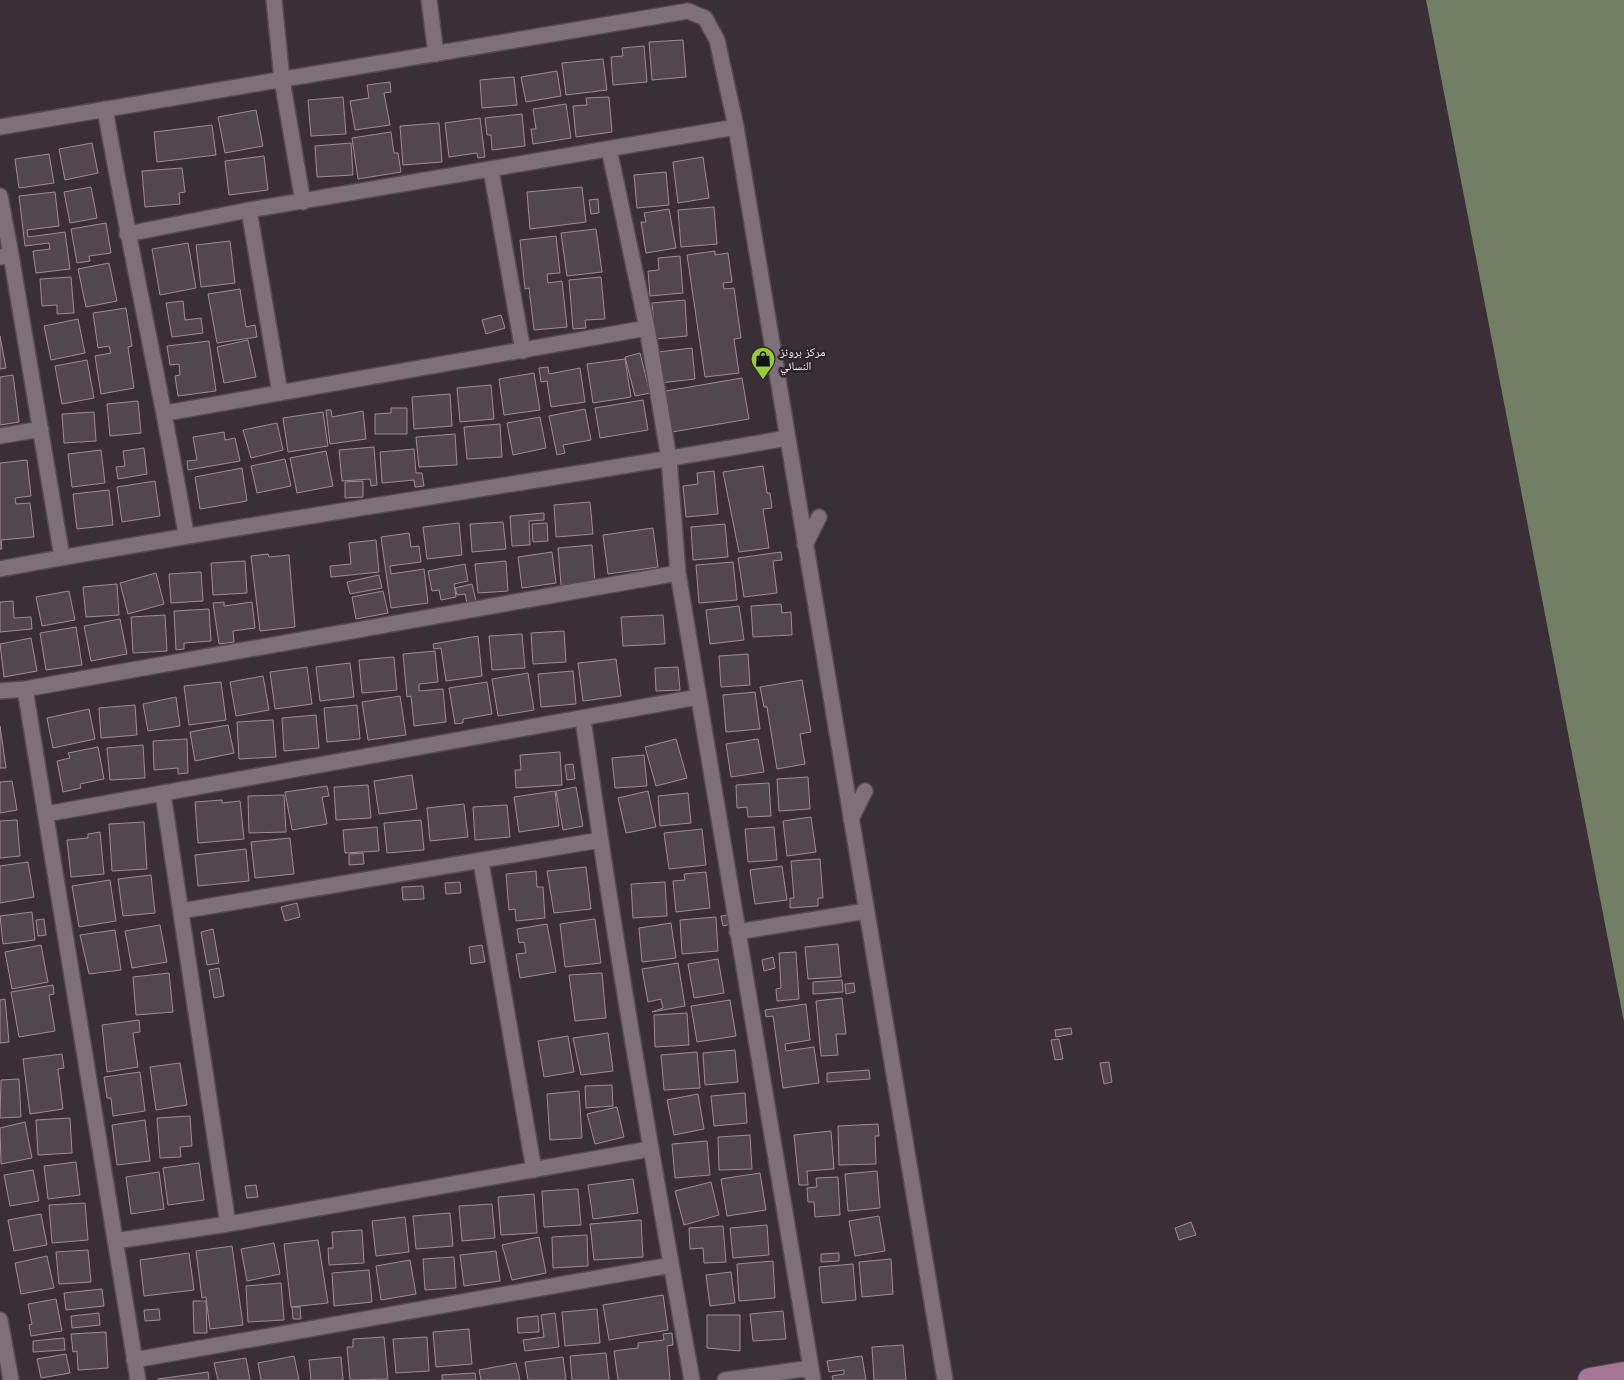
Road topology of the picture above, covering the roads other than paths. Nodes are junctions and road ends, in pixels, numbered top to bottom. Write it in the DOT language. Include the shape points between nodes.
graph roads {
  1 [pos="274,0"];
  2 [pos="429,0"];
  3 [pos="436,54"];
  4 [pos="282,80"];
  5 [pos="105,110"];
  6 [pos="0,127"];
  7 [pos="736,127"];
  8 [pos="609,149"];
  9 [pos="491,170"];
  10 [pos="0,196"];
  11 [pos="303,202"];
  12 [pos="250,210"];
  13 [pos="127,234"];
  14 [pos="5,256"];
  15 [pos="647,328"];
  16 [pos="523,351"];
  17 [pos="280,393"];
  18 [pos="166,413"];
  19 [pos="41,429"];
  20 [pos="0,436"];
  21 [pos="787,438"];
  22 [pos="669,459"];
  23 [pos="820,517"];
  24 [pos="186,534"];
  25 [pos="805,545"];
  26 [pos="62,557"];
  27 [pos="0,569"];
  28 [pos="678,573"];
  29 [pos="25,689"];
  30 [pos="0,691"];
  31 [pos="698,697"];
  32 [pos="583,719"];
  33 [pos="865,792"];
  34 [pos="164,794"];
  35 [pos="46,814"];
  36 [pos="851,819"];
  37 [pos="600,840"];
  38 [pos="481,862"];
  39 [pos="181,911"];
  40 [pos="866,911"];
  41 [pos="737,932"];
  42 [pos="650,1149"];
  43 [pos="534,1170"];
  44 [pos="228,1224"];
  45 [pos="115,1241"];
  46 [pos="671,1265"];
  47 [pos="0,1320"];
  48 [pos="134,1360"];
  49 [pos="812,1374"];
  50 [pos="1624,1374"];
  51 [pos="11,1380"];
  52 [pos="138,1380"];
  53 [pos="692,1380"];
  54 [pos="725,1380"];
  55 [pos="945,1380"];
  56 [pos="1590,1380"];
  1 -- 4 [label="street"];
  2 -- 3 [label="street"];
  3 -- 4 [label="street"];
  3 -- 7 [label="street" via="688,12 705,18 717,40"];
  4 -- 5 [label="street"];
  4 -- 11 [label="street"];
  5 -- 6 [label="street"];
  5 -- 13 [label="street"];
  7 -- 8 [label="street"];
  7 -- 21 [label="street"];
  8 -- 9 [label="street"];
  8 -- 15 [label="street"];
  9 -- 11 [label="street"];
  9 -- 16 [label="street"];
  10 -- 14 [label="street"];
  11 -- 12 [label="street"];
  12 -- 13 [label="street"];
  12 -- 17 [label="street"];
  13 -- 18 [label="street"];
  14 -- 19 [label="street"];
  15 -- 16 [label="street"];
  15 -- 22 [label="street"];
  16 -- 17 [label="street"];
  17 -- 18 [label="street"];
  18 -- 24 [label="street"];
  19 -- 20 [label="street"];
  19 -- 26 [label="street"];
  21 -- 22 [label="street"];
  21 -- 25 [label="street"];
  22 -- 24 [label="street"];
  22 -- 28 [label="street"];
  23 -- 25 [label="street"];
  24 -- 26 [label="street"];
  25 -- 36 [label="street"];
  26 -- 27 [label="street"];
  28 -- 29 [label="street"];
  28 -- 31 [label="street"];
  29 -- 30 [label="street"];
  29 -- 35 [label="street"];
  31 -- 32 [label="street"];
  31 -- 41 [label="street"];
  32 -- 34 [label="street"];
  32 -- 37 [label="street"];
  33 -- 36 [label="street"];
  34 -- 35 [label="street"];
  34 -- 39 [label="street"];
  35 -- 45 [label="street"];
  36 -- 40 [label="street"];
  37 -- 38 [label="street"];
  37 -- 42 [label="street"];
  38 -- 39 [label="street"];
  38 -- 43 [label="street"];
  39 -- 44 [label="street"];
  40 -- 41 [label="street"];
  40 -- 55 [label="street"];
  41 -- 49 [label="street"];
  42 -- 43 [label="street"];
  42 -- 46 [label="street"];
  43 -- 44 [label="street"];
  44 -- 45 [label="street"];
  45 -- 48 [label="street"];
  46 -- 48 [label="street"];
  46 -- 53 [label="street"];
  47 -- 51 [label="street"];
  48 -- 52 [label="street"];
  49 -- 54 [label="street"];
  50 -- 56 [label="main road"];
}
